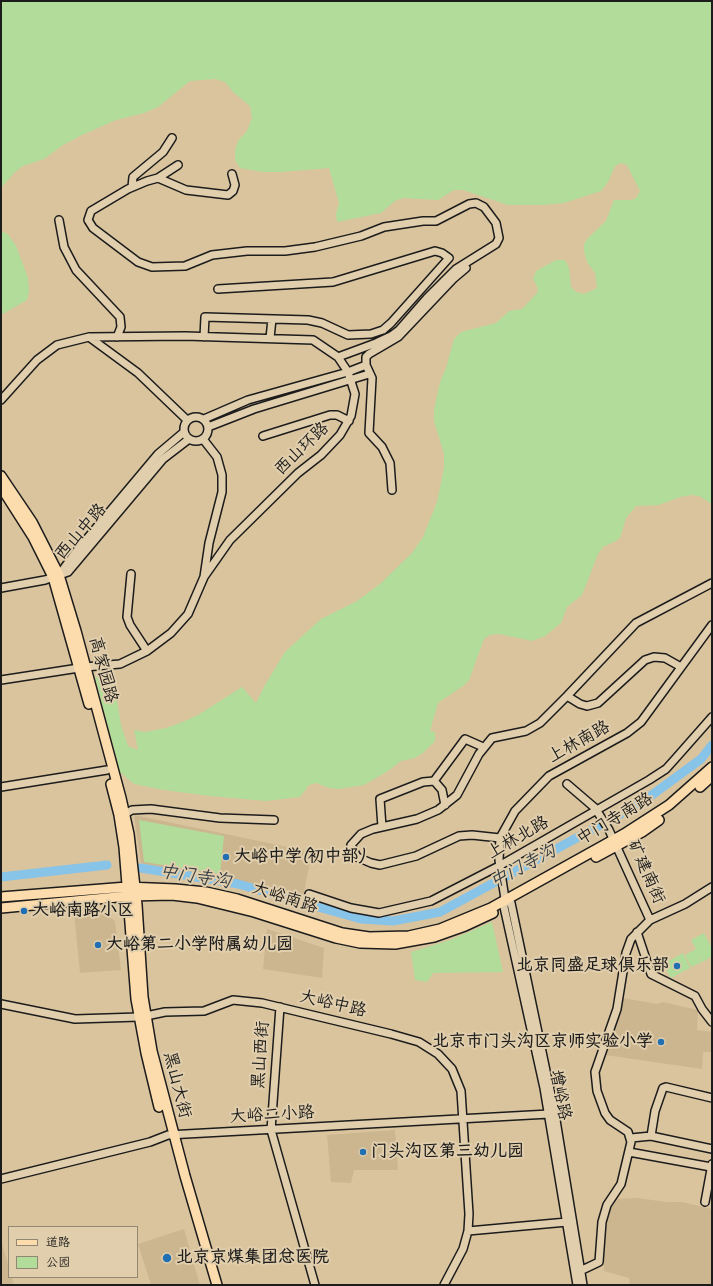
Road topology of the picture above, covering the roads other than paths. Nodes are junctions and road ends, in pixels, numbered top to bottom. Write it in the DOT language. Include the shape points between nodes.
graph roads {
  1 [pos="172,138"];
  2 [pos="178,165"];
  3 [pos="232,174"];
  4 [pos="158,178"];
  5 [pos="132,187"];
  6 [pos="59,220"];
  7 [pos="466,268"];
  8 [pos="218,289"];
  9 [pos="272,319"];
  10 [pos="89,337"];
  11 [pos="117,337"];
  12 [pos="204,337"];
  13 [pos="270,338"];
  14 [pos="338,357"];
  15 [pos="366,365"];
  16 [pos="348,372"];
  17 [pos="369,374"];
  18 [pos="350,380"];
  19 [pos="1,400"];
  20 [pos="204,419"];
  21 [pos="187,420"];
  22 [pos="348,421"];
  23 [pos="208,427"];
  24 [pos="184,432"];
  25 [pos="263,436"];
  26 [pos="188,439"];
  27 [pos="203,439"];
  28 [pos="1,476"];
  29 [pos="1,487"];
  30 [pos="392,490"];
  31 [pos="131,574"];
  32 [pos="56,576"];
  33 [pos="204,577"];
  34 [pos="712,583"];
  35 [pos="1,588"];
  36 [pos="712,625"];
  37 [pos="147,651"];
  38 [pos="82,667"];
  39 [pos="681,667"];
  40 [pos="1,680"];
  41 [pos="567,696"];
  42 [pos="712,717"];
  43 [pos="483,747"];
  44 [pos="712,767"];
  45 [pos="107,770"];
  46 [pos="712,776"];
  47 [pos="434,781"];
  48 [pos="567,784"];
  49 [pos="1,787"];
  50 [pos="445,804"];
  51 [pos="597,810"];
  52 [pos="125,814"];
  53 [pos="274,820"];
  54 [pos="382,827"];
  55 [pos="500,838"];
  56 [pos="616,842"];
  57 [pos="500,870"];
  58 [pos="712,887"];
  59 [pos="131,892"];
  60 [pos="309,894"];
  61 [pos="1,897"];
  62 [pos="506,903"];
  63 [pos="1,908"];
  64 [pos="650,920"];
  65 [pos="637,932"];
  66 [pos="1,1004"];
  67 [pos="280,1007"];
  68 [pos="143,1017"];
  69 [pos="712,1022"];
  70 [pos="712,1098"];
  71 [pos="549,1114"];
  72 [pos="464,1119"];
  73 [pos="271,1130"];
  74 [pos="171,1135"];
  75 [pos="651,1136"];
  76 [pos="631,1138"];
  77 [pos="712,1149"];
  78 [pos="629,1152"];
  79 [pos="712,1165"];
  80 [pos="1,1179"];
  81 [pos="705,1202"];
  82 [pos="567,1222"];
  83 [pos="468,1231"];
  84 [pos="580,1271"];
  85 [pos="211,1285"];
  86 [pos="217,1285"];
  87 [pos="315,1285"];
  88 [pos="444,1285"];
  89 [pos="577,1285"];
  90 [pos="583,1285"];
  1 -- 5 [label="street" via="163,152 133,177"];
  2 -- 4 [label="street"];
  3 -- 4 [label="street" via="235,185 228,195 186,190"];
  4 -- 5 [label="street"];
  5 -- 14 [label="street" via="91,210 88,220 93,228 138,262 152,267 185,266 212,255 315,247 361,236 384,227 436,220 469,204 476,203 484,207 496,223 499,238 496,244 456,269 391,336"];
  6 -- 11 [label="street" via="64,248 76,270 120,317 121,328"];
  7 -- 15 [label="street" via="398,337 369,354"];
  8 -- 9 [label="street" via="333,282 435,251 442,252 448,258 383,330 371,334 348,335 322,323 308,320"];
  9 -- 12 [label="street" via="205,316"];
  9 -- 13 [label="street"];
  10 -- 11 [label="street, 西山环路"];
  10 -- 19 [label="street, 西山环路" via="57,345 37,360"];
  10 -- 21 [label="street" via="138,374"];
  11 -- 12 [label="street, 西山环路"];
  12 -- 13 [label="street, 西山环路"];
  13 -- 14 [label="street, 西山环路" via="313,340"];
  14 -- 16 [label="street, 西山环路"];
  15 -- 16 [label="street"];
  15 -- 17 [label="street"];
  16 -- 18 [label="street, 西山环路"];
  16 -- 20 [label="street" via="248,400"];
  17 -- 18 [label="street"];
  17 -- 30 [label="street" via="372,378 369,433 382,447 390,463"];
  18 -- 22 [label="street, 西山环路" via="355,394"];
  18 -- 23 [label="street" via="254,409"];
  20 -- 21 [label="street" via="197,416"];
  20 -- 23 [label="street"];
  21 -- 24 [label="street"];
  22 -- 25 [label="street" via="337,415 330,415"];
  22 -- 33 [label="street, 西山环路" via="340,435 321,455 298,473 230,540"];
  23 -- 27 [label="street" via="208,433"];
  24 -- 26 [label="street"];
  24 -- 32 [label="street, 西山中路" via="158,454"];
  26 -- 27 [label="street"];
  26 -- 32 [label="street, 西山中路" via="164,459 68,572"];
  27 -- 33 [label="street" via="217,457 222,475"];
  28 -- 32 [label="main road, 高家园路" via="32,522"];
  29 -- 32 [label="main road, 高家园路"];
  31 -- 37 [label="street" via="127,617"];
  32 -- 35 [label="street"];
  32 -- 38 [label="main road, 高家园路"];
  33 -- 37 [label="street, 西山环路" via="188,614 171,633"];
  34 -- 41 [label="street" via="636,623"];
  36 -- 39 [label="street, 上林南路"];
  37 -- 38 [label="street, 西山环路" via="120,664"];
  38 -- 40 [label="street, 西山环路"];
  38 -- 45 [label="main road, 高家园路"];
  38 -- 52 [label="main road, 高家园路"];
  39 -- 41 [label="street" via="665,658 654,657 644,660 598,703 587,706"];
  39 -- 55 [label="street, 上林南路" via="641,722 627,733 549,776 516,811"];
  41 -- 43 [label="street" via="540,723 526,731 492,738"];
  42 -- 51 [label="street, 上林北路" via="666,769"];
  43 -- 47 [label="street" via="465,739"];
  43 -- 50 [label="street" via="457,795"];
  44 -- 56 [label="main road, 中门寺南路" via="669,805"];
  45 -- 49 [label="street"];
  45 -- 59 [label="main road, 高家园路" via="119,814"];
  46 -- 56 [label="main road, 中门寺南路" via="642,832"];
  47 -- 50 [label="street" via="442,790"];
  47 -- 54 [label="street" via="423,782 380,799"];
  48 -- 51 [label="street, 矿建南街"];
  50 -- 54 [label="street" via="417,819"];
  51 -- 56 [label="street, 矿建南街"];
  51 -- 57 [label="street, 上林北路"];
  52 -- 53 [label="street" via="132,810 151,809 220,818"];
  52 -- 59 [label="main road, 高家园路"];
  54 -- 55 [label="street" via="356,838 351,845 357,856 380,865 416,856 460,836"];
  55 -- 57 [label="street, 上林南路"];
  56 -- 62 [label="main road, 中门寺南路"];
  56 -- 64 [label="street, 矿建南街"];
  57 -- 60 [label="street, 上林北路" via="431,901 386,912 352,908"];
  57 -- 62 [label="street, 上林南路"];
  58 -- 64 [label="street" via="685,904"];
  59 -- 61 [label="main road, 大峪南路"];
  59 -- 62 [label="main road, 大峪南路" via="206,892 237,899 342,933 369,937 409,936 440,929"];
  59 -- 63 [label="main road, 大峪南路"];
  59 -- 68 [label="main road, 黑山大街"];
  62 -- 71 [label="street, 增峪路"];
  62 -- 84 [label="street, 增峪路" via="555,1114"];
  64 -- 65 [label="street"];
  65 -- 69 [label="street" via="651,974 695,996"];
  65 -- 76 [label="street" via="626,952 617,1009 595,1072 597,1091 605,1113 610,1120 628,1132"];
  66 -- 68 [label="street, 大峪中路" via="75,1019"];
  67 -- 68 [label="street, 大峪中路" via="233,1000 204,1011 161,1013"];
  67 -- 72 [label="street, 大峪中路" via="364,1026 419,1042 438,1054 452,1069 461,1091"];
  67 -- 73 [label="street, 黑山西街"];
  68 -- 74 [label="main road, 黑山大街"];
  70 -- 75 [label="street" via="663,1088 655,1111"];
  71 -- 72 [label="street, 大峪二小路"];
  71 -- 82 [label="street, 增峪路"];
  72 -- 73 [label="street, 大峪二小路"];
  72 -- 83 [label="street, 大峪中路"];
  73 -- 74 [label="street, 大峪二小路"];
  73 -- 87 [label="street"];
  74 -- 80 [label="street, 大峪二小路"];
  74 -- 85 [label="main road, 黑山大街"];
  74 -- 86 [label="main road, 黑山大街"];
  75 -- 76 [label="street"];
  75 -- 77 [label="street"];
  76 -- 78 [label="street"];
  78 -- 79 [label="street"];
  78 -- 84 [label="street" via="621,1184 607,1205 602,1222 599,1262"];
  79 -- 81 [label="street"];
  82 -- 83 [label="street"];
  82 -- 89 [label="street, 增峪路"];
  83 -- 88 [label="street" via="458,1260"];
  84 -- 90 [label="street, 增峪路"];
}
